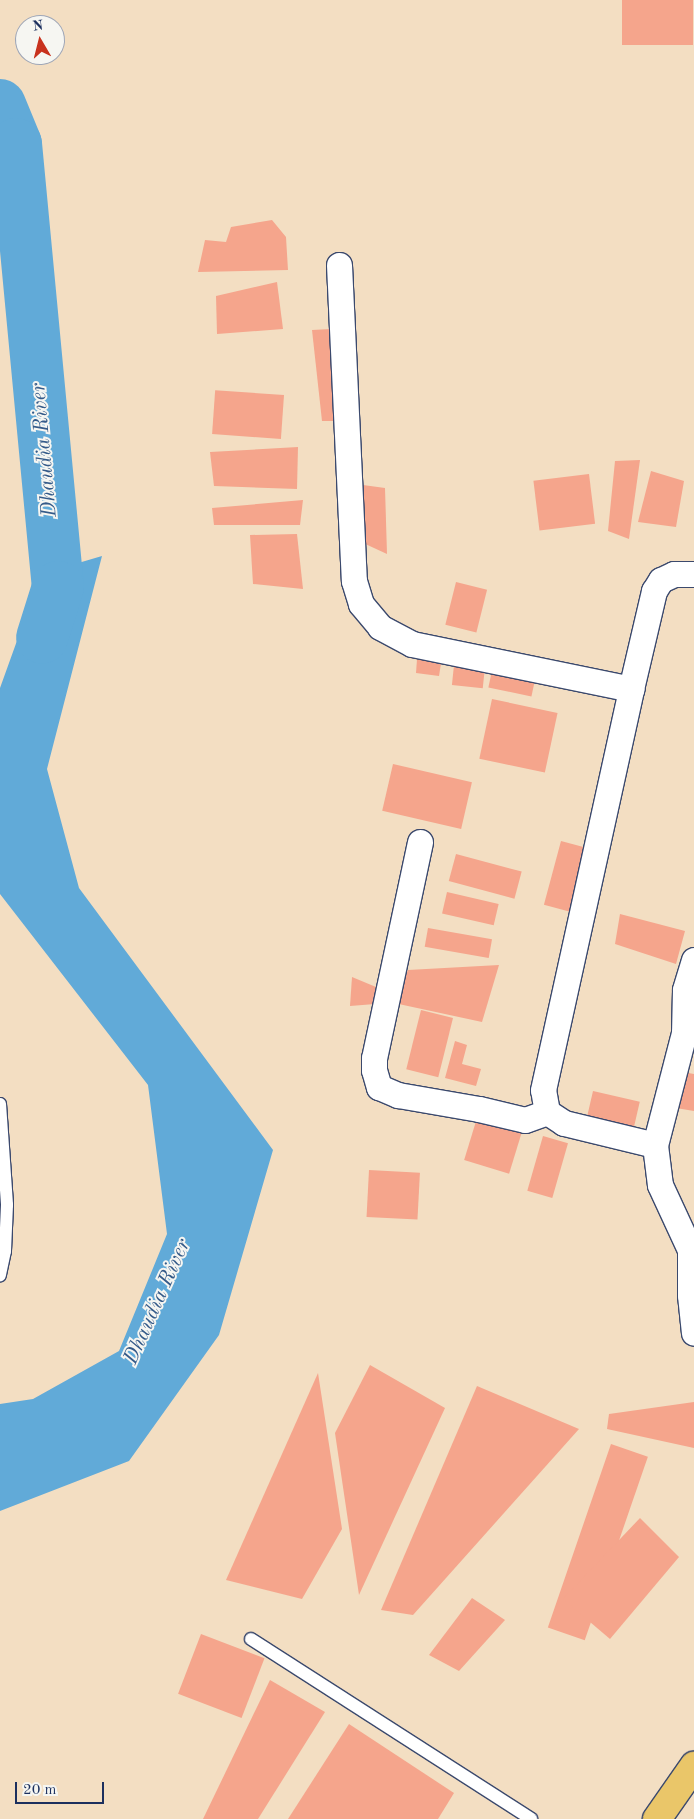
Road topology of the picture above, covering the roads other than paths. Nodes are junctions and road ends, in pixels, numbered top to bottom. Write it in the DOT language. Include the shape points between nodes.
graph roads {
  1 [pos="339,265"];
  2 [pos="694,574"];
  3 [pos="630,689"];
  4 [pos="420,842"];
  5 [pos="694,960"];
  6 [pos="689,1034"];
  7 [pos="0,1104"];
  8 [pos="548,1112"];
  9 [pos="655,1145"];
  10 [pos="0,1275"];
  11 [pos="694,1333"];
  12 [pos="251,1639"];
  13 [pos="694,1766"];
  14 [pos="531,1819"];
  15 [pos="657,1819"];
  1 -- 3 [label="street" via="354,581 361,604 380,627 412,644"];
  2 -- 3 [label="street" via="674,574 660,580 654,591"];
  3 -- 8 [label="street" via="543,1090"];
  4 -- 8 [label="street" via="374,1058 379,1087 398,1095 525,1120"];
  5 -- 6 [label="street" via="684,990"];
  6 -- 9 [label="street"];
  7 -- 10 [label="lane" via="7,1205 5,1251"];
  8 -- 9 [label="street" via="564,1124"];
  9 -- 11 [label="street" via="660,1185 690,1250"];
  12 -- 14 [label="lane"];
  13 -- 15 [label="highway"];
}
